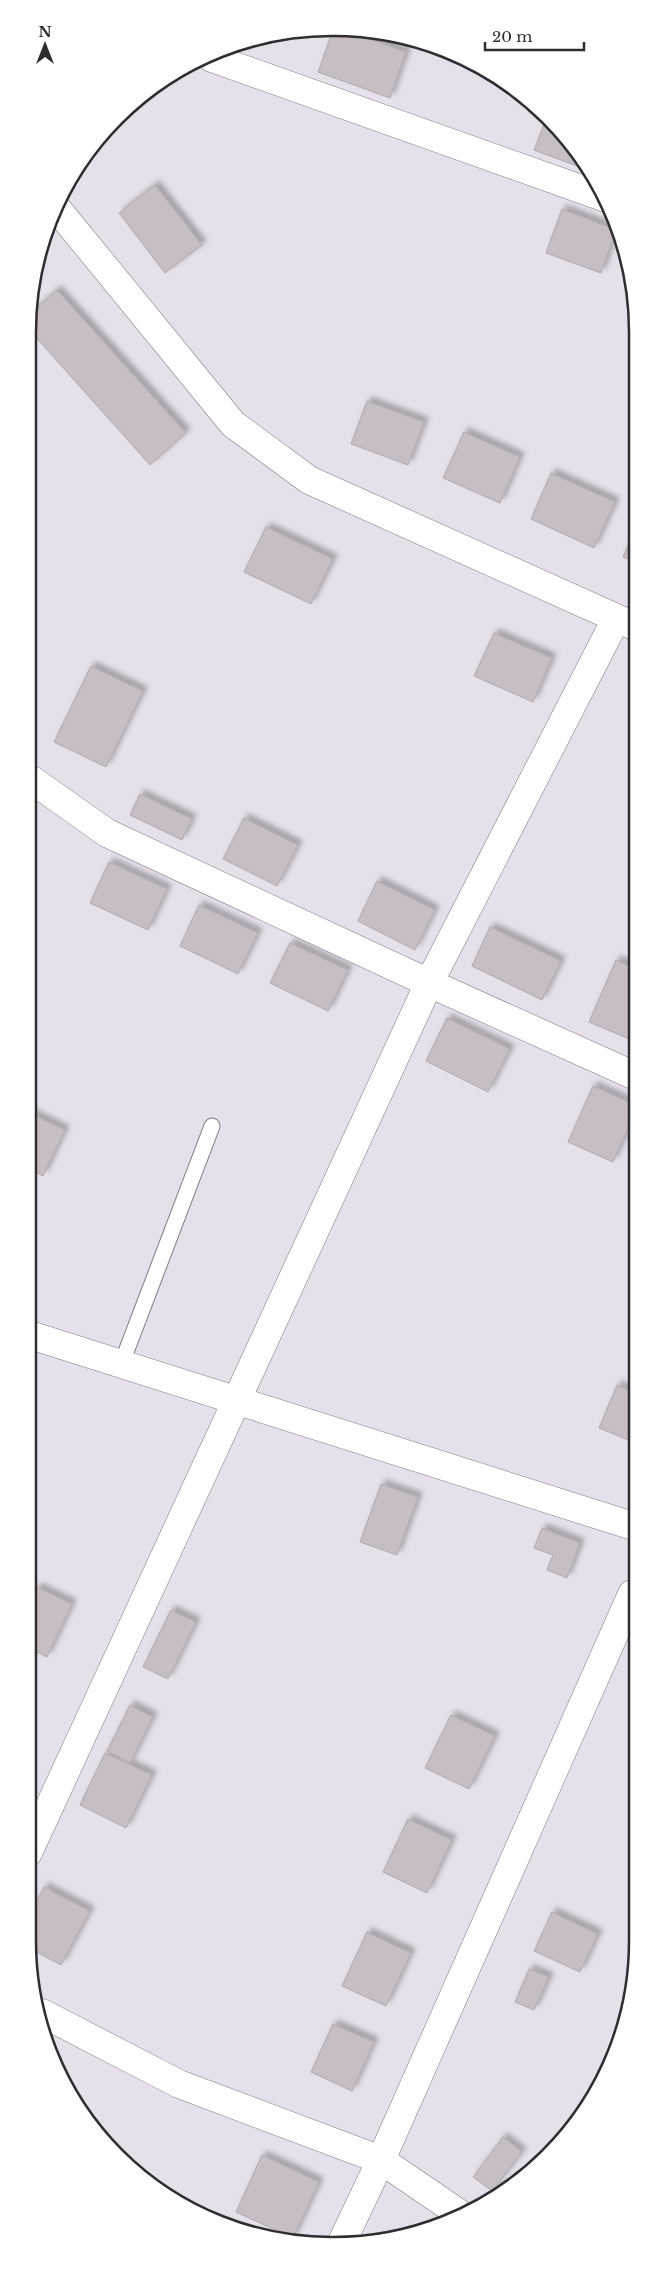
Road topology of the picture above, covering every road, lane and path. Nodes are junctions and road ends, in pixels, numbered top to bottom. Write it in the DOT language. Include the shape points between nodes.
graph roads {
  1 [pos="217,60"];
  2 [pos="594,194"];
  3 [pos="61,214"];
  4 [pos="625,622"];
  5 [pos="36,783"];
  6 [pos="429,983"];
  7 [pos="629,1074"];
  8 [pos="212,1126"];
  9 [pos="36,1337"];
  10 [pos="121,1365"];
  11 [pos="235,1401"];
  12 [pos="629,1525"];
  13 [pos="629,1601"];
  14 [pos="36,1836"];
  15 [pos="46,2015"];
  16 [pos="381,2160"];
  17 [pos="455,2210"];
  18 [pos="345,2236"];
  1 -- 2 [label="street"];
  3 -- 4 [label="street" via="233,424 309,480"];
  4 -- 6 [label="street"];
  5 -- 6 [label="street" via="107,833"];
  6 -- 7 [label="street"];
  6 -- 11 [label="street"];
  8 -- 10 [label="lane"];
  9 -- 10 [label="street"];
  10 -- 11 [label="street"];
  11 -- 12 [label="street"];
  11 -- 14 [label="street"];
  13 -- 16 [label="street"];
  15 -- 16 [label="street" via="179,2084"];
  16 -- 17 [label="street"];
  16 -- 18 [label="street"];
}
